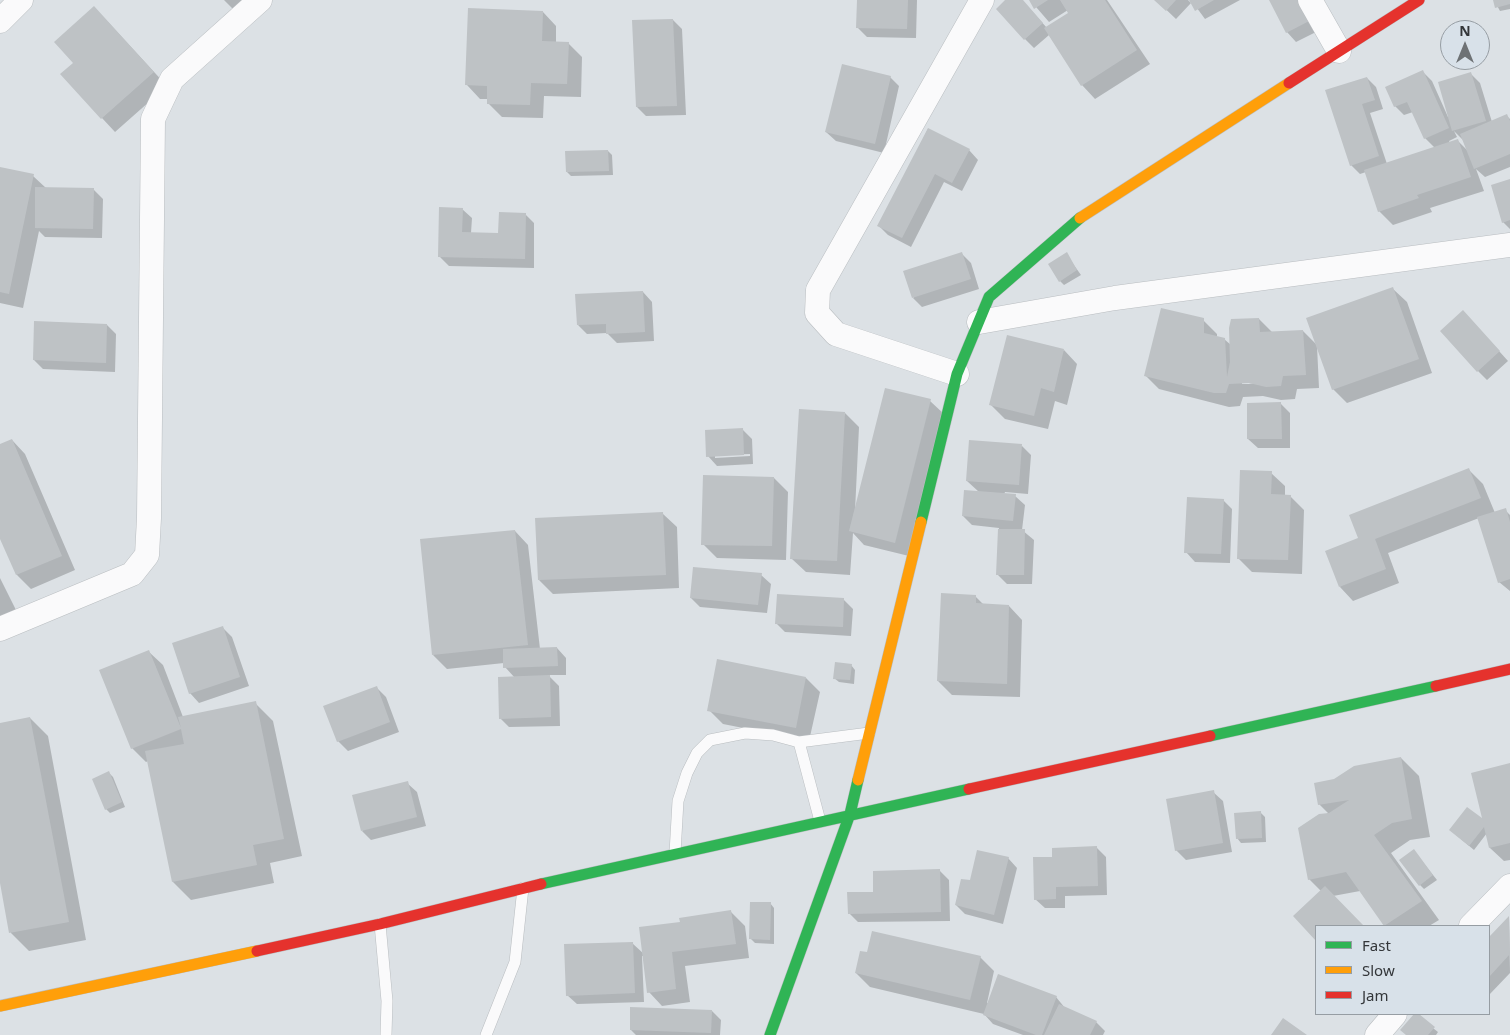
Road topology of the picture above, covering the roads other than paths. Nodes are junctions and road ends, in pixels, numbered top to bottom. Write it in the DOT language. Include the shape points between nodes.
graph roads {
  1 [pos="21,0"];
  2 [pos="260,0"];
  3 [pos="982,0"];
  4 [pos="1310,0"];
  5 [pos="1419,0"];
  6 [pos="0,21"];
  7 [pos="1340,50"];
  8 [pos="1510,245"];
  9 [pos="979,322"];
  10 [pos="957,374"];
  11 [pos="0,629"];
  12 [pos="1510,669"];
  13 [pos="870,734"];
  14 [pos="799,742"];
  15 [pos="850,814"];
  16 [pos="820,821"];
  17 [pos="675,854"];
  18 [pos="1510,886"];
  19 [pos="523,888"];
  20 [pos="380,924"];
  21 [pos="1473,925"];
  22 [pos="0,1006"];
  23 [pos="1394,1015"];
  24 [pos="386,1035"];
  25 [pos="486,1035"];
  26 [pos="770,1035"];
  27 [pos="1377,1035"];
  1 -- 6 [label="street"];
  2 -- 11 [label="street" via="172,79 153,119 147,555 132,574"];
  3 -- 10 [label="street" via="818,290 817,313 836,334"];
  4 -- 7 [label="street"];
  5 -- 7 [label="main road"];
  7 -- 9 [label="main road" via="1079,218 989,297"];
  8 -- 9 [label="street" via="1115,298"];
  9 -- 10 [label="main road"];
  10 -- 13 [label="main road"];
  12 -- 15 [label="main road"];
  13 -- 14 [label="lane"];
  13 -- 15 [label="main road"];
  14 -- 16 [label="lane"];
  14 -- 17 [label="lane" via="774,735 746,734 710,740 697,753 686,774 678,801"];
  15 -- 16 [label="main road"];
  15 -- 26 [label="main road"];
  16 -- 17 [label="main road"];
  17 -- 19 [label="main road"];
  18 -- 21 [label="street"];
  19 -- 20 [label="main road"];
  19 -- 25 [label="lane" via="515,962"];
  20 -- 22 [label="main road"];
  20 -- 24 [label="lane" via="387,1001"];
  23 -- 27 [label="street"];
}
